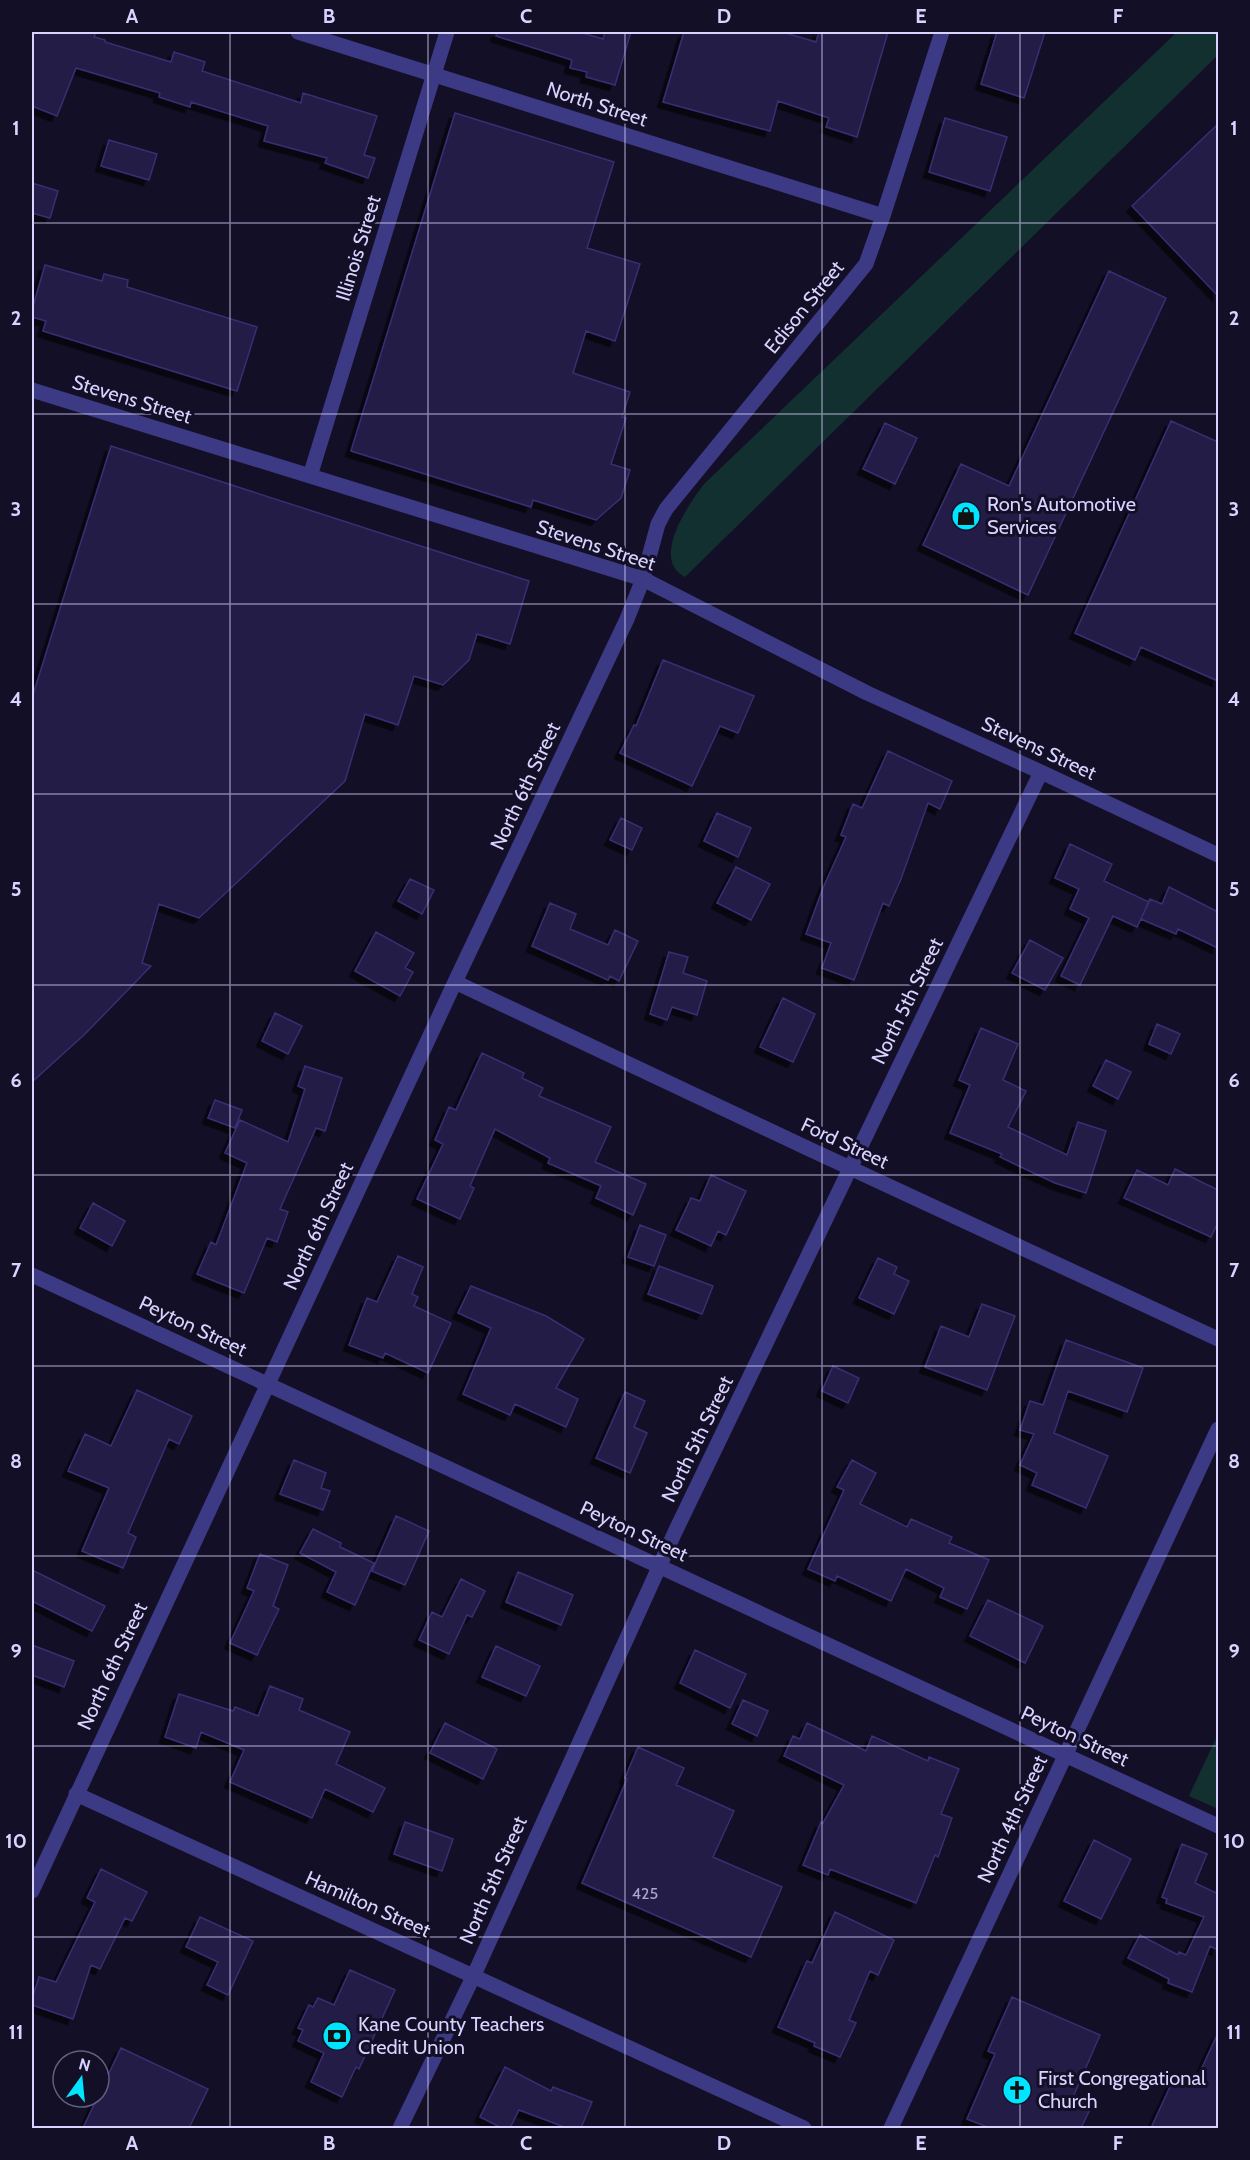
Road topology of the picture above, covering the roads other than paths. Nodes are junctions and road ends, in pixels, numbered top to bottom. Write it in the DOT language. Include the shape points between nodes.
graph roads {
  1 [pos="298,32"];
  2 [pos="447,32"];
  3 [pos="942,32"];
  4 [pos="434,74"];
  5 [pos="883,216"];
  6 [pos="32,390"];
  7 [pos="310,476"];
  8 [pos="643,579"];
  9 [pos="1041,771"];
  10 [pos="1218,855"];
  11 [pos="455,982"];
  12 [pos="850,1168"];
  13 [pos="32,1275"];
  14 [pos="1218,1339"];
  15 [pos="267,1383"];
  16 [pos="1218,1429"];
  17 [pos="659,1566"];
  18 [pos="1065,1755"];
  19 [pos="76,1794"];
  20 [pos="1218,1826"];
  21 [pos="32,1891"];
  22 [pos="474,1975"];
  23 [pos="400,2128"];
  24 [pos="804,2128"];
  25 [pos="891,2128"];
  1 -- 4 [label="street, North Street"];
  2 -- 4 [label="street, Illinois Street"];
  3 -- 5 [label="street, Edison Street"];
  4 -- 5 [label="street, North Street"];
  4 -- 7 [label="street, Illinois Street"];
  5 -- 8 [label="street, Edison Street" via="866,264 666,509"];
  6 -- 7 [label="street, Stevens Street"];
  7 -- 8 [label="street, Stevens Street"];
  8 -- 9 [label="street, Stevens Street" via="867,693"];
  8 -- 11 [label="street, North 6th Street"];
  9 -- 10 [label="street, Stevens Street"];
  9 -- 12 [label="street, North 5th Street"];
  11 -- 12 [label="street, Ford Street"];
  11 -- 15 [label="street, North 6th Street"];
  12 -- 14 [label="street, Ford Street"];
  12 -- 17 [label="street, North 5th Street"];
  13 -- 15 [label="street, Peyton Street"];
  15 -- 17 [label="street, Peyton Street"];
  15 -- 19 [label="street, North 6th Street"];
  16 -- 18 [label="street, North 4th Street"];
  17 -- 18 [label="street, Peyton Street"];
  17 -- 22 [label="street, North 5th Street"];
  18 -- 20 [label="street, Peyton Street"];
  18 -- 25 [label="street, North 4th Street"];
  19 -- 21 [label="street, North 6th Street"];
  19 -- 22 [label="street, Hamilton Street"];
  22 -- 23 [label="street, North 5th Street"];
  22 -- 24 [label="street, Hamilton Street"];
}
